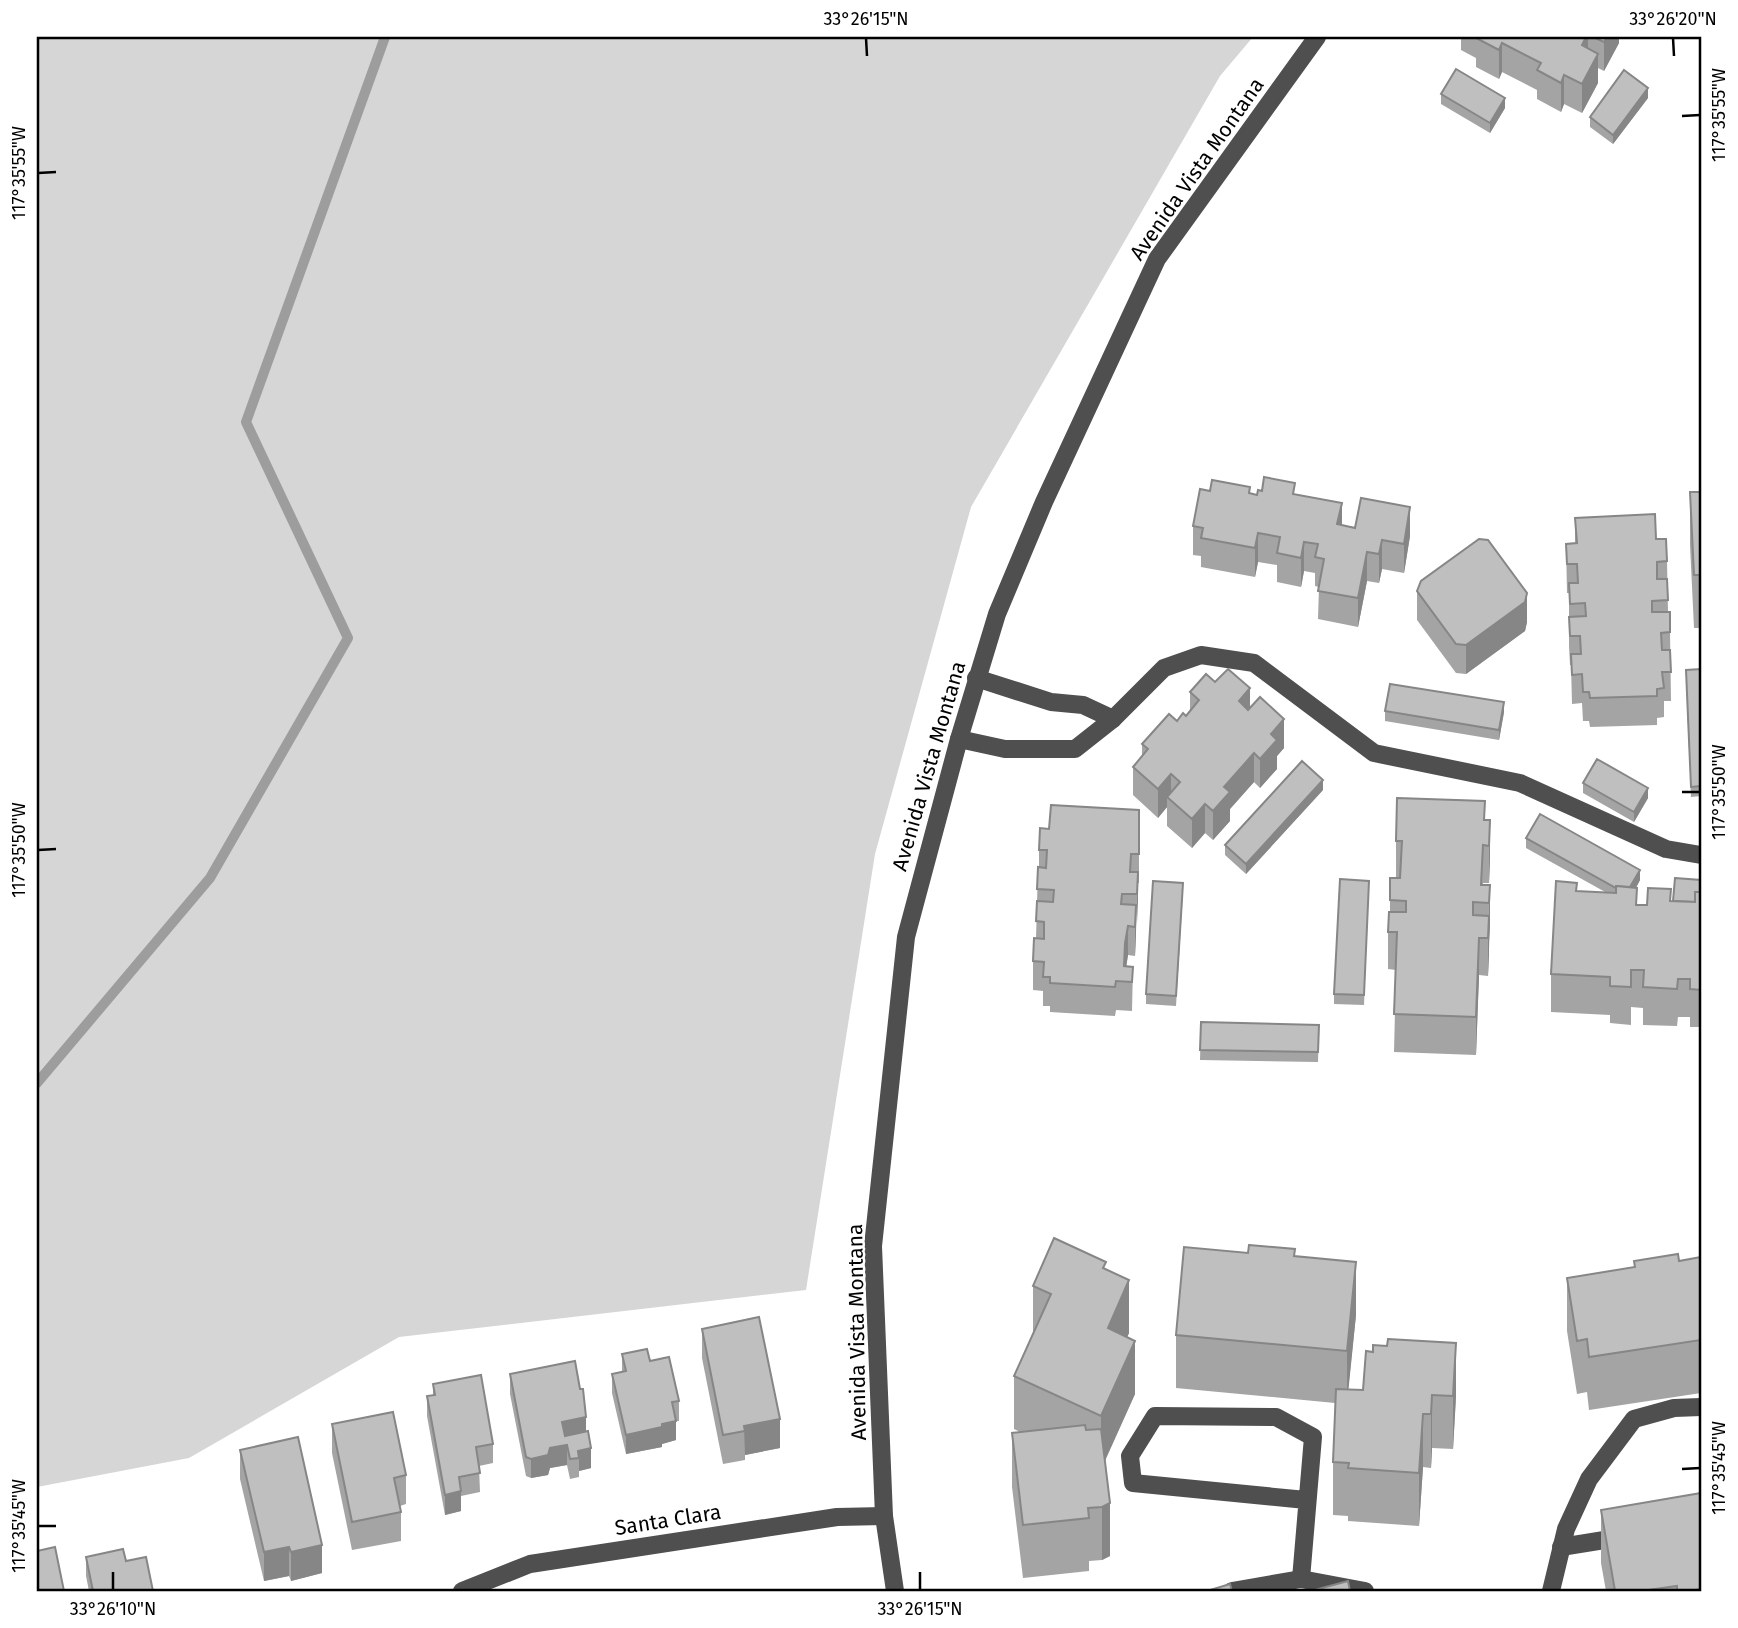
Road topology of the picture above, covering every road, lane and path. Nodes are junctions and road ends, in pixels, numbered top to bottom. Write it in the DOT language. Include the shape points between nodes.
graph roads {
  1 [pos="1317,37"];
  2 [pos="976,678"];
  3 [pos="1114,719"];
  4 [pos="959,739"];
  5 [pos="1701,855"];
  6 [pos="1701,1407"];
  7 [pos="1306,1500"];
  8 [pos="884,1516"];
  9 [pos="1638,1534"];
  10 [pos="1561,1547"];
  11 [pos="1301,1579"];
  12 [pos="463,1591"];
  13 [pos="895,1591"];
  14 [pos="1233,1591"];
  15 [pos="1365,1591"];
  16 [pos="1551,1591"];
  1 -- 2 [label="street, Avenida Vista Montana" via="1157,259 996,614"];
  2 -- 3 [label="street" via="1051,702 1083,705"];
  2 -- 4 [label="street, Avenida Vista Montana"];
  3 -- 4 [label="street" via="1075,749 1005,749"];
  3 -- 5 [label="street" via="1164,668 1201,655 1254,663 1374,753 1520,783 1667,849"];
  4 -- 8 [label="street, Avenida Vista Montana" via="905,937 873,1246"];
  6 -- 10 [label="street" via="1674,1408 1634,1419 1588,1479"];
  7 -- 7 [label="street" via="1313,1437 1276,1417 1155,1416 1130,1456 1133,1483"];
  7 -- 11 [label="street"];
  8 -- 12 [label="street, Santa Clara" via="838,1517 530,1564"];
  8 -- 13 [label="street, Avenida Vista Montana"];
  9 -- 10 [label="street"];
  10 -- 16 [label="street"];
  11 -- 14 [label="street"];
  11 -- 15 [label="street"];
}
